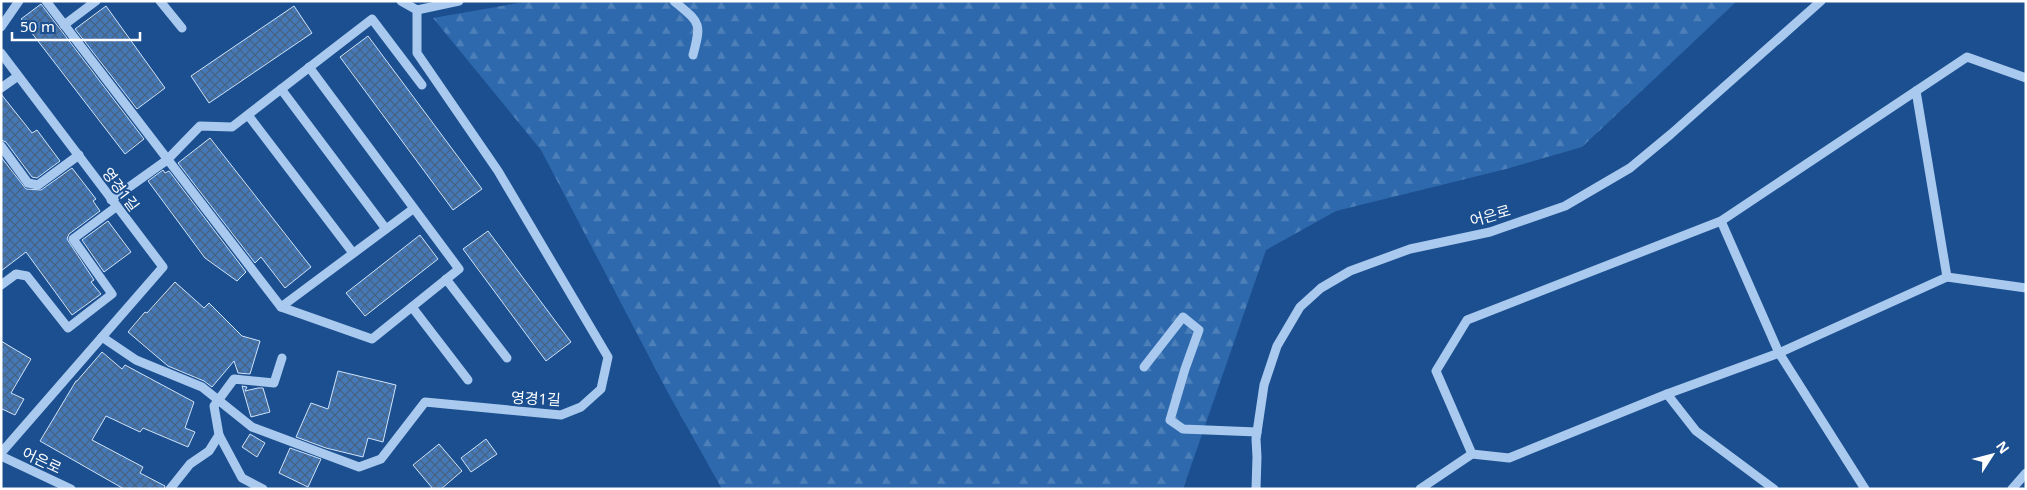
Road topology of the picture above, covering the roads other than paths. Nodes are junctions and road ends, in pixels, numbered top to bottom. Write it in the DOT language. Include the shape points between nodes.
graph roads {
  1 [pos="19,1"];
  2 [pos="46,1"];
  3 [pos="96,1"];
  4 [pos="160,1"];
  5 [pos="401,1"];
  6 [pos="459,1"];
  7 [pos="674,1"];
  8 [pos="1821,1"];
  9 [pos="417,10"];
  10 [pos="64,25"];
  11 [pos="1,27"];
  12 [pos="182,28"];
  13 [pos="1,53"];
  14 [pos="693,55"];
  15 [pos="309,67"];
  16 [pos="18,76"];
  17 [pos="2026,78"];
  18 [pos="422,85"];
  19 [pos="1,88"];
  20 [pos="281,89"];
  21 [pos="1916,91"];
  22 [pos="248,115"];
  23 [pos="1,146"];
  24 [pos="79,155"];
  25 [pos="168,160"];
  26 [pos="114,203"];
  27 [pos="413,209"];
  28 [pos="1721,221"];
  29 [pos="386,229"];
  30 [pos="353,254"];
  31 [pos="1947,278"];
  32 [pos="446,279"];
  33 [pos="1,284"];
  34 [pos="2026,288"];
  35 [pos="281,307"];
  36 [pos="412,307"];
  37 [pos="102,337"];
  38 [pos="1779,353"];
  39 [pos="282,358"];
  40 [pos="508,358"];
  41 [pos="1144,367"];
  42 [pos="468,380"];
  43 [pos="1668,394"];
  44 [pos="219,400"];
  45 [pos="1257,432"];
  46 [pos="219,435"];
  47 [pos="1472,454"];
  48 [pos="1,455"];
  49 [pos="2026,473"];
  50 [pos="71,489"];
  51 [pos="170,489"];
  52 [pos="262,489"];
  53 [pos="1256,489"];
  54 [pos="1420,489"];
  55 [pos="1774,489"];
  56 [pos="1865,489"];
  57 [pos="2012,489"];
  1 -- 11 [label="street"];
  2 -- 10 [label="street"];
  3 -- 10 [label="street"];
  4 -- 12 [label="street"];
  5 -- 9 [label="street"];
  6 -- 9 [label="street"];
  7 -- 14 [label="street" via="696,20 699,35"];
  8 -- 45 [label="street, 어은로" via="1630,168 1565,206 1490,232 1410,249 1350,271 1321,288 1300,307 1278,346 1264,385"];
  9 -- 44 [label="street, 영경1길" via="417,53 498,171 608,357 601,389 581,407 561,415 424,402 381,459 359,467 252,427"];
  10 -- 25 [label="street"];
  13 -- 16 [label="street, 영경1길"];
  15 -- 18 [label="street" via="372,19"];
  15 -- 20 [label="street"];
  15 -- 27 [label="street"];
  16 -- 19 [label="street"];
  16 -- 24 [label="street, 영경1길"];
  17 -- 21 [label="street" via="1967,57"];
  20 -- 22 [label="street"];
  20 -- 29 [label="street"];
  21 -- 28 [label="street"];
  21 -- 31 [label="street"];
  22 -- 25 [label="street" via="232,127 200,126"];
  22 -- 30 [label="street"];
  23 -- 24 [label="street" via="28,183 38,185"];
  24 -- 26 [label="street, 영경1길"];
  25 -- 26 [label="street"];
  25 -- 35 [label="street"];
  26 -- 33 [label="street" via="73,239 112,294 68,328 27,276 16,274"];
  26 -- 37 [label="street, 영경1길" via="163,267"];
  27 -- 29 [label="street"];
  27 -- 32 [label="street" via="459,269"];
  28 -- 38 [label="street"];
  28 -- 47 [label="street" via="1467,320 1436,371"];
  29 -- 30 [label="street"];
  30 -- 35 [label="street"];
  31 -- 34 [label="street"];
  31 -- 38 [label="street"];
  32 -- 36 [label="street"];
  32 -- 40 [label="street"];
  35 -- 36 [label="street" via="372,339"];
  36 -- 42 [label="street"];
  37 -- 44 [label="street, 영경1길" via="136,360 202,387"];
  37 -- 48 [label="street, 영경1길"];
  38 -- 43 [label="street"];
  38 -- 56 [label="street"];
  39 -- 44 [label="street" via="274,383 234,379"];
  41 -- 45 [label="street" via="1183,317 1199,330 1170,420 1183,429"];
  43 -- 47 [label="street" via="1509,458"];
  43 -- 55 [label="street" via="1696,430"];
  44 -- 46 [label="street" via="214,406"];
  45 -- 53 [label="street, 어은로"];
  46 -- 51 [label="street" via="209,451 190,464"];
  46 -- 52 [label="street" via="242,478"];
  47 -- 54 [label="street"];
  48 -- 50 [label="street, 어은로"];
  49 -- 57 [label="street"];
}
